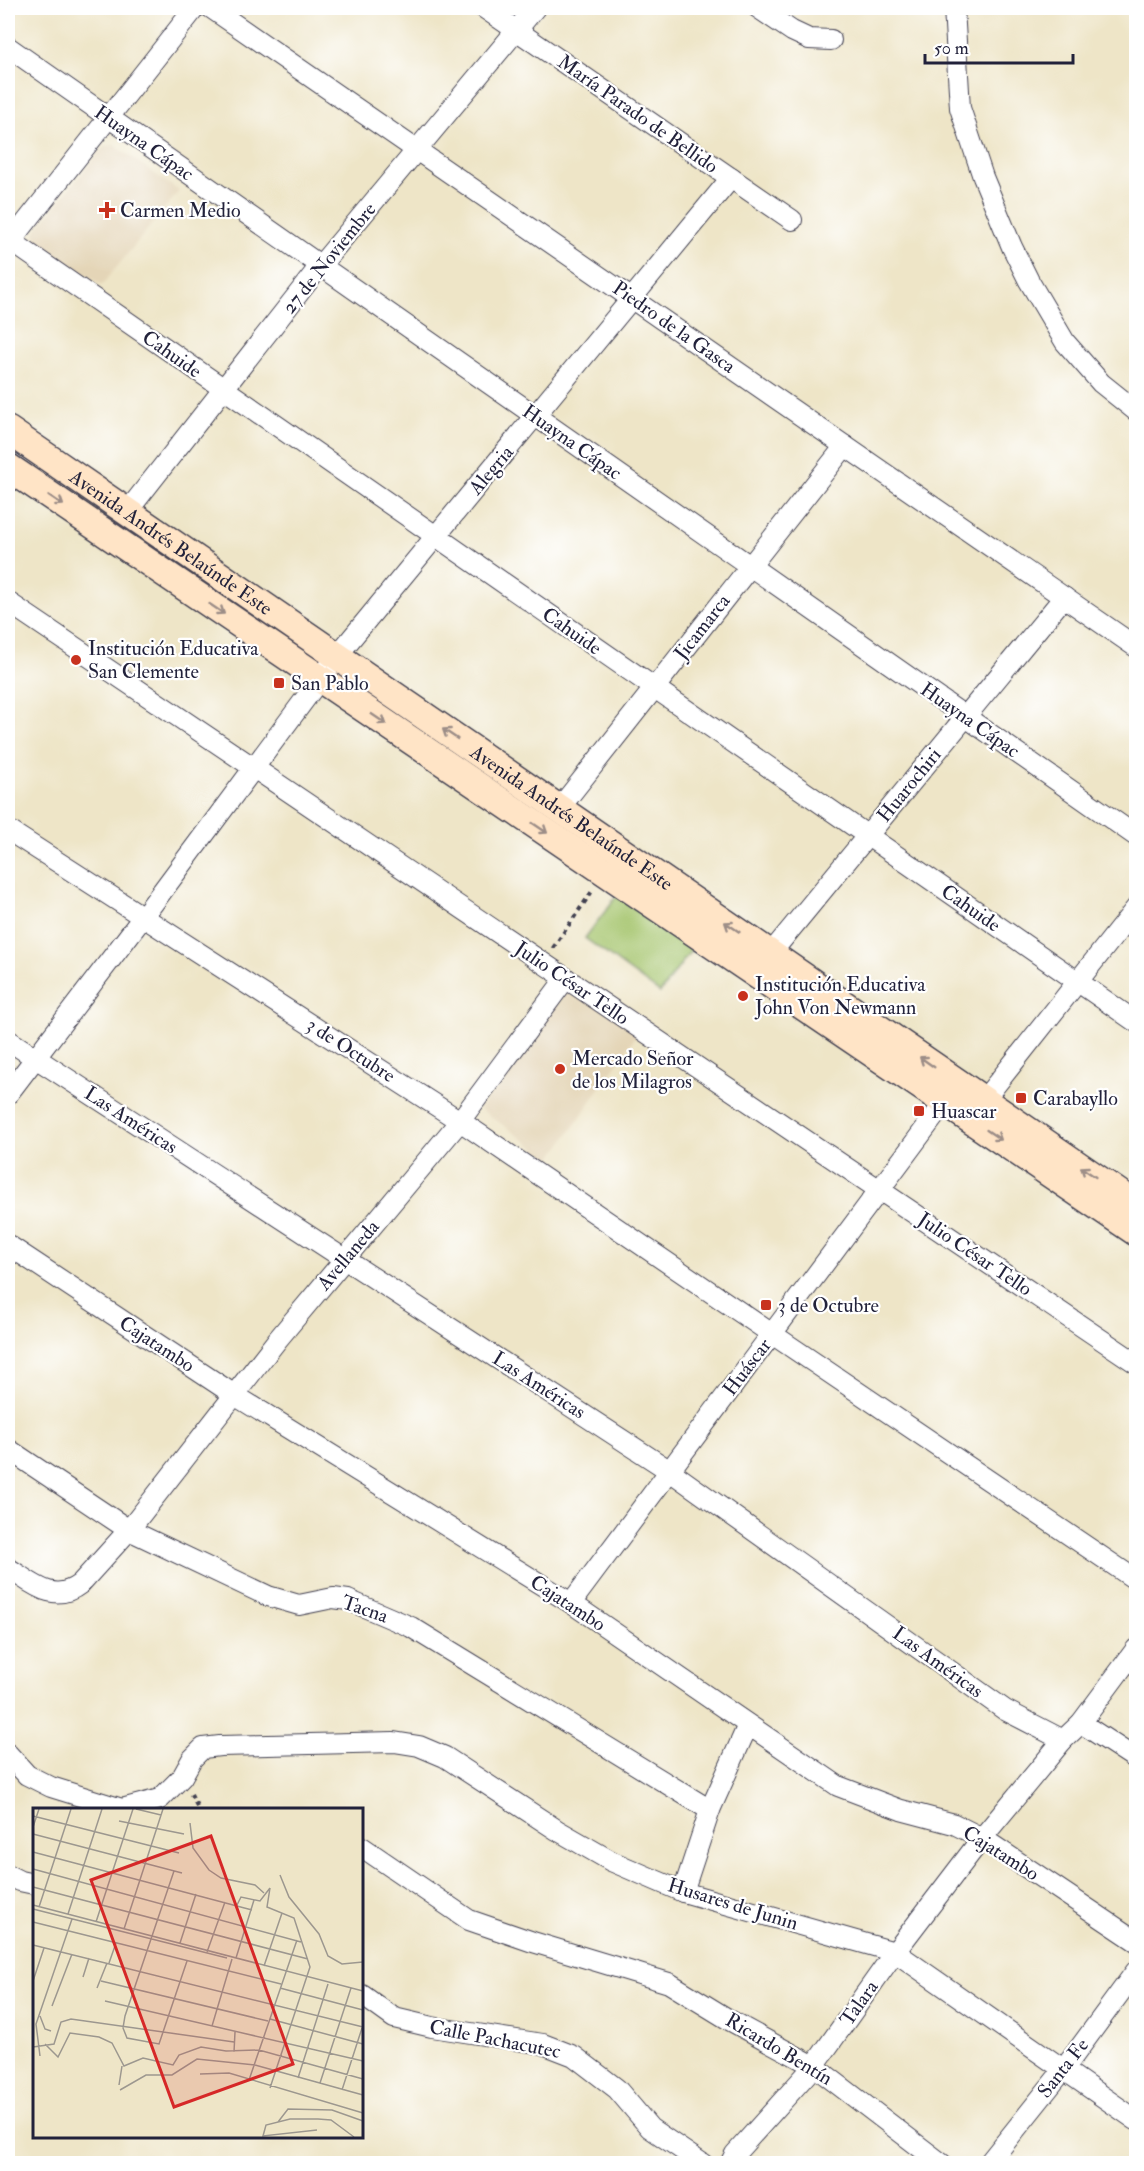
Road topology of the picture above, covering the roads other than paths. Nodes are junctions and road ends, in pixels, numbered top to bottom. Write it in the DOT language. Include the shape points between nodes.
graph roads {
  1 [pos="195,8"];
  2 [pos="211,8"];
  3 [pos="484,8"];
  4 [pos="535,8"];
  5 [pos="758,8"];
  6 [pos="954,8"];
  7 [pos="516,30"];
  8 [pos="831,40"];
  9 [pos="8,47"];
  10 [pos="108,117"];
  11 [pos="417,150"];
  12 [pos="731,178"];
  13 [pos="792,220"];
  14 [pos="8,242"];
  15 [pos="320,266"];
  16 [pos="632,298"];
  17 [pos="224,391"];
  18 [pos="1137,411"];
  19 [pos="535,416"];
  20 [pos="8,430"];
  21 [pos="845,446"];
  22 [pos="8,467"];
  23 [pos="127,512"];
  24 [pos="436,537"];
  25 [pos="750,566"];
  26 [pos="1064,597"];
  27 [pos="10,608"];
  28 [pos="1137,647"];
  29 [pos="337,656"];
  30 [pos="320,679"];
  31 [pos="654,688"];
  32 [pos="966,717"];
  33 [pos="254,768"];
  34 [pos="559,808"];
  35 [pos="8,830"];
  36 [pos="867,836"];
  37 [pos="1137,836"];
  38 [pos="1137,908"];
  39 [pos="143,917"];
  40 [pos="763,964"];
  41 [pos="566,978"];
  42 [pos="1078,981"];
  43 [pos="1137,1022"];
  44 [pos="8,1040"];
  45 [pos="36,1058"];
  46 [pos="8,1094"];
  47 [pos="983,1101"];
  48 [pos="945,1102"];
  49 [pos="460,1121"];
  50 [pos="880,1190"];
  51 [pos="1137,1205"];
  52 [pos="1137,1232"];
  53 [pos="8,1245"];
  54 [pos="344,1258"];
  55 [pos="772,1334"];
  56 [pos="1137,1363"];
  57 [pos="236,1396"];
  58 [pos="8,1449"];
  59 [pos="670,1471"];
  60 [pos="129,1530"];
  61 [pos="8,1568"];
  62 [pos="1137,1580"];
  63 [pos="571,1603"];
  64 [pos="1137,1649"];
  65 [pos="1081,1723"];
  66 [pos="748,1725"];
  67 [pos="1063,1740"];
  68 [pos="8,1754"];
  69 [pos="1137,1759"];
  70 [pos="119,1808"];
  71 [pos="126,1808"];
  72 [pos="710,1810"];
  73 [pos="982,1838"];
  74 [pos="363,1848"];
  75 [pos="8,1875"];
  76 [pos="33,1884"];
  77 [pos="683,1892"];
  78 [pos="1137,1941"];
  79 [pos="895,1952"];
  80 [pos="1137,1971"];
  81 [pos="363,1996"];
  82 [pos="814,2066"];
  83 [pos="1064,2069"];
  84 [pos="1137,2120"];
  85 [pos="703,2163"];
  86 [pos="730,2163"];
  87 [pos="942,2163"];
  88 [pos="988,2163"];
  1 -- 10 [label="street"];
  2 -- 11 [label="street, Piedro de la Gasca"];
  3 -- 7 [label="street, María Parado de Bellido"];
  4 -- 7 [label="street, 27 de Noviembre"];
  5 -- 8 [label="street" via="809,39"];
  6 -- 18 [label="street" via="960,108 1012,247 1065,342 1101,384"];
  7 -- 11 [label="street, 27 de Noviembre"];
  7 -- 12 [label="street, María Parado de Bellido"];
  9 -- 10 [label="street, Huayna Cápac"];
  10 -- 14 [label="street"];
  10 -- 15 [label="street, Huayna Cápac"];
  11 -- 15 [label="street, 27 de Noviembre"];
  11 -- 16 [label="street, Piedro de la Gasca"];
  12 -- 13 [label="street, María Parado de Bellido"];
  12 -- 16 [label="street, Alegria"];
  14 -- 17 [label="street, Cahuide"];
  15 -- 17 [label="street, 27 de Noviembre"];
  15 -- 19 [label="street, Huayna Cápac"];
  16 -- 19 [label="street, Alegria"];
  16 -- 21 [label="street, Piedro de la Gasca"];
  17 -- 23 [label="street, 27 de Noviembre"];
  17 -- 24 [label="street, Cahuide"];
  19 -- 24 [label="street, Alegria"];
  19 -- 25 [label="street, Huayna Cápac"];
  20 -- 23 [label="street, Avenida Andrés Belaúnde Este"];
  21 -- 25 [label="street, Jicamarca"];
  21 -- 26 [label="street, Piedro de la Gasca"];
  22 -- 30 [label="street, Avenida Andrés Belaúnde Este, one-way"];
  23 -- 29 [label="street, Avenida Andrés Belaúnde Este"];
  24 -- 29 [label="street, Alegria"];
  24 -- 31 [label="street, Cahuide"];
  25 -- 31 [label="street, Jicamarca"];
  25 -- 32 [label="street, Huayna Cápac"];
  26 -- 28 [label="street, Piedro de la Gasca"];
  26 -- 32 [label="street, Huarochiri"];
  27 -- 33 [label="street, Julio César Tello"];
  29 -- 30 [label="street, Alegria"];
  34 -- 29 [label="street, Avenida Andrés Belaúnde Este, one-way"];
  30 -- 33 [label="street"];
  30 -- 40 [label="street, Avenida Andrés Belaúnde Este, one-way" via="606,873"];
  31 -- 34 [label="street, Jicamarca"];
  31 -- 36 [label="street, Cahuide"];
  32 -- 36 [label="street, Huarochiri"];
  32 -- 37 [label="street, Huayna Cápac"];
  33 -- 39 [label="street"];
  33 -- 41 [label="street, Julio César Tello"];
  40 -- 34 [label="street, Avenida Andrés Belaúnde Este, one-way"];
  35 -- 39 [label="street, 3 de Octubre"];
  36 -- 40 [label="street, Huarochiri"];
  36 -- 42 [label="street, Cahuide"];
  38 -- 42 [label="street"];
  39 -- 45 [label="street"];
  39 -- 49 [label="street, 3 de Octubre"];
  47 -- 40 [label="street, Avenida Andrés Belaúnde Este, one-way"];
  40 -- 48 [label="street, Avenida Andrés Belaúnde Este"];
  41 -- 49 [label="street, Avellaneda"];
  41 -- 50 [label="street, Julio César Tello"];
  42 -- 43 [label="street, Cahuide"];
  42 -- 47 [label="street"];
  44 -- 45 [label="street, Las Américas"];
  45 -- 46 [label="street"];
  45 -- 54 [label="street, Las Américas"];
  51 -- 47 [label="street, Avenida Andrés Belaúnde Este, one-way"];
  48 -- 50 [label="street, Huáscar"];
  48 -- 52 [label="street, Avenida Andrés Belaúnde Este, one-way"];
  49 -- 54 [label="street, Avellaneda"];
  49 -- 55 [label="street, 3 de Octubre"];
  50 -- 55 [label="street, Huáscar"];
  50 -- 56 [label="street, Julio César Tello"];
  53 -- 57 [label="street, Cajatambo"];
  54 -- 57 [label="street, Avellaneda"];
  54 -- 59 [label="street, Las Américas"];
  55 -- 59 [label="street, Huáscar"];
  55 -- 62 [label="street, 3 de Octubre"];
  57 -- 60 [label="street, Avellaneda"];
  57 -- 63 [label="street, Cajatambo"];
  58 -- 60 [label="street, Tacna"];
  59 -- 63 [label="street, Huáscar"];
  59 -- 67 [label="street, Las Américas" via="1005,1710"];
  60 -- 61 [label="street, Avellaneda" via="70,1592 44,1591"];
  60 -- 72 [label="street, Tacna" via="268,1596 299,1605 333,1598 348,1600 411,1627"];
  63 -- 66 [label="street, Cajatambo"];
  64 -- 65 [label="street, Talara"];
  65 -- 67 [label="street, Talara"];
  65 -- 69 [label="street"];
  66 -- 72 [label="street"];
  66 -- 73 [label="street, Cajatambo" via="838,1786 901,1810 954,1824"];
  67 -- 73 [label="street, Talara"];
  68 -- 70 [label="street, Husares de Junin" via="27,1775 51,1787"];
  71 -- 77 [label="street, Husares de Junin" via="160,1799 203,1749 394,1742 419,1746 445,1757 610,1861"];
  72 -- 77 [label="street"];
  73 -- 78 [label="street, Cajatambo"];
  73 -- 79 [label="street, Talara"];
  74 -- 82 [label="street, Ricardo Bentín" via="469,1920 669,1983"];
  75 -- 76 [label="street"];
  77 -- 79 [label="street, Husares de Junin"];
  79 -- 82 [label="street, Talara"];
  79 -- 83 [label="street, Husares de Junin"];
  80 -- 83 [label="street, Santa Fe"];
  81 -- 85 [label="street, Calle Pachacutec" via="394,2018 543,2044 574,2056 617,2090 650,2128"];
  82 -- 86 [label="street, Talara"];
  82 -- 87 [label="street, Ricardo Bentín"];
  83 -- 84 [label="street, Husares de Junin"];
  83 -- 88 [label="street, Santa Fe"];
}
